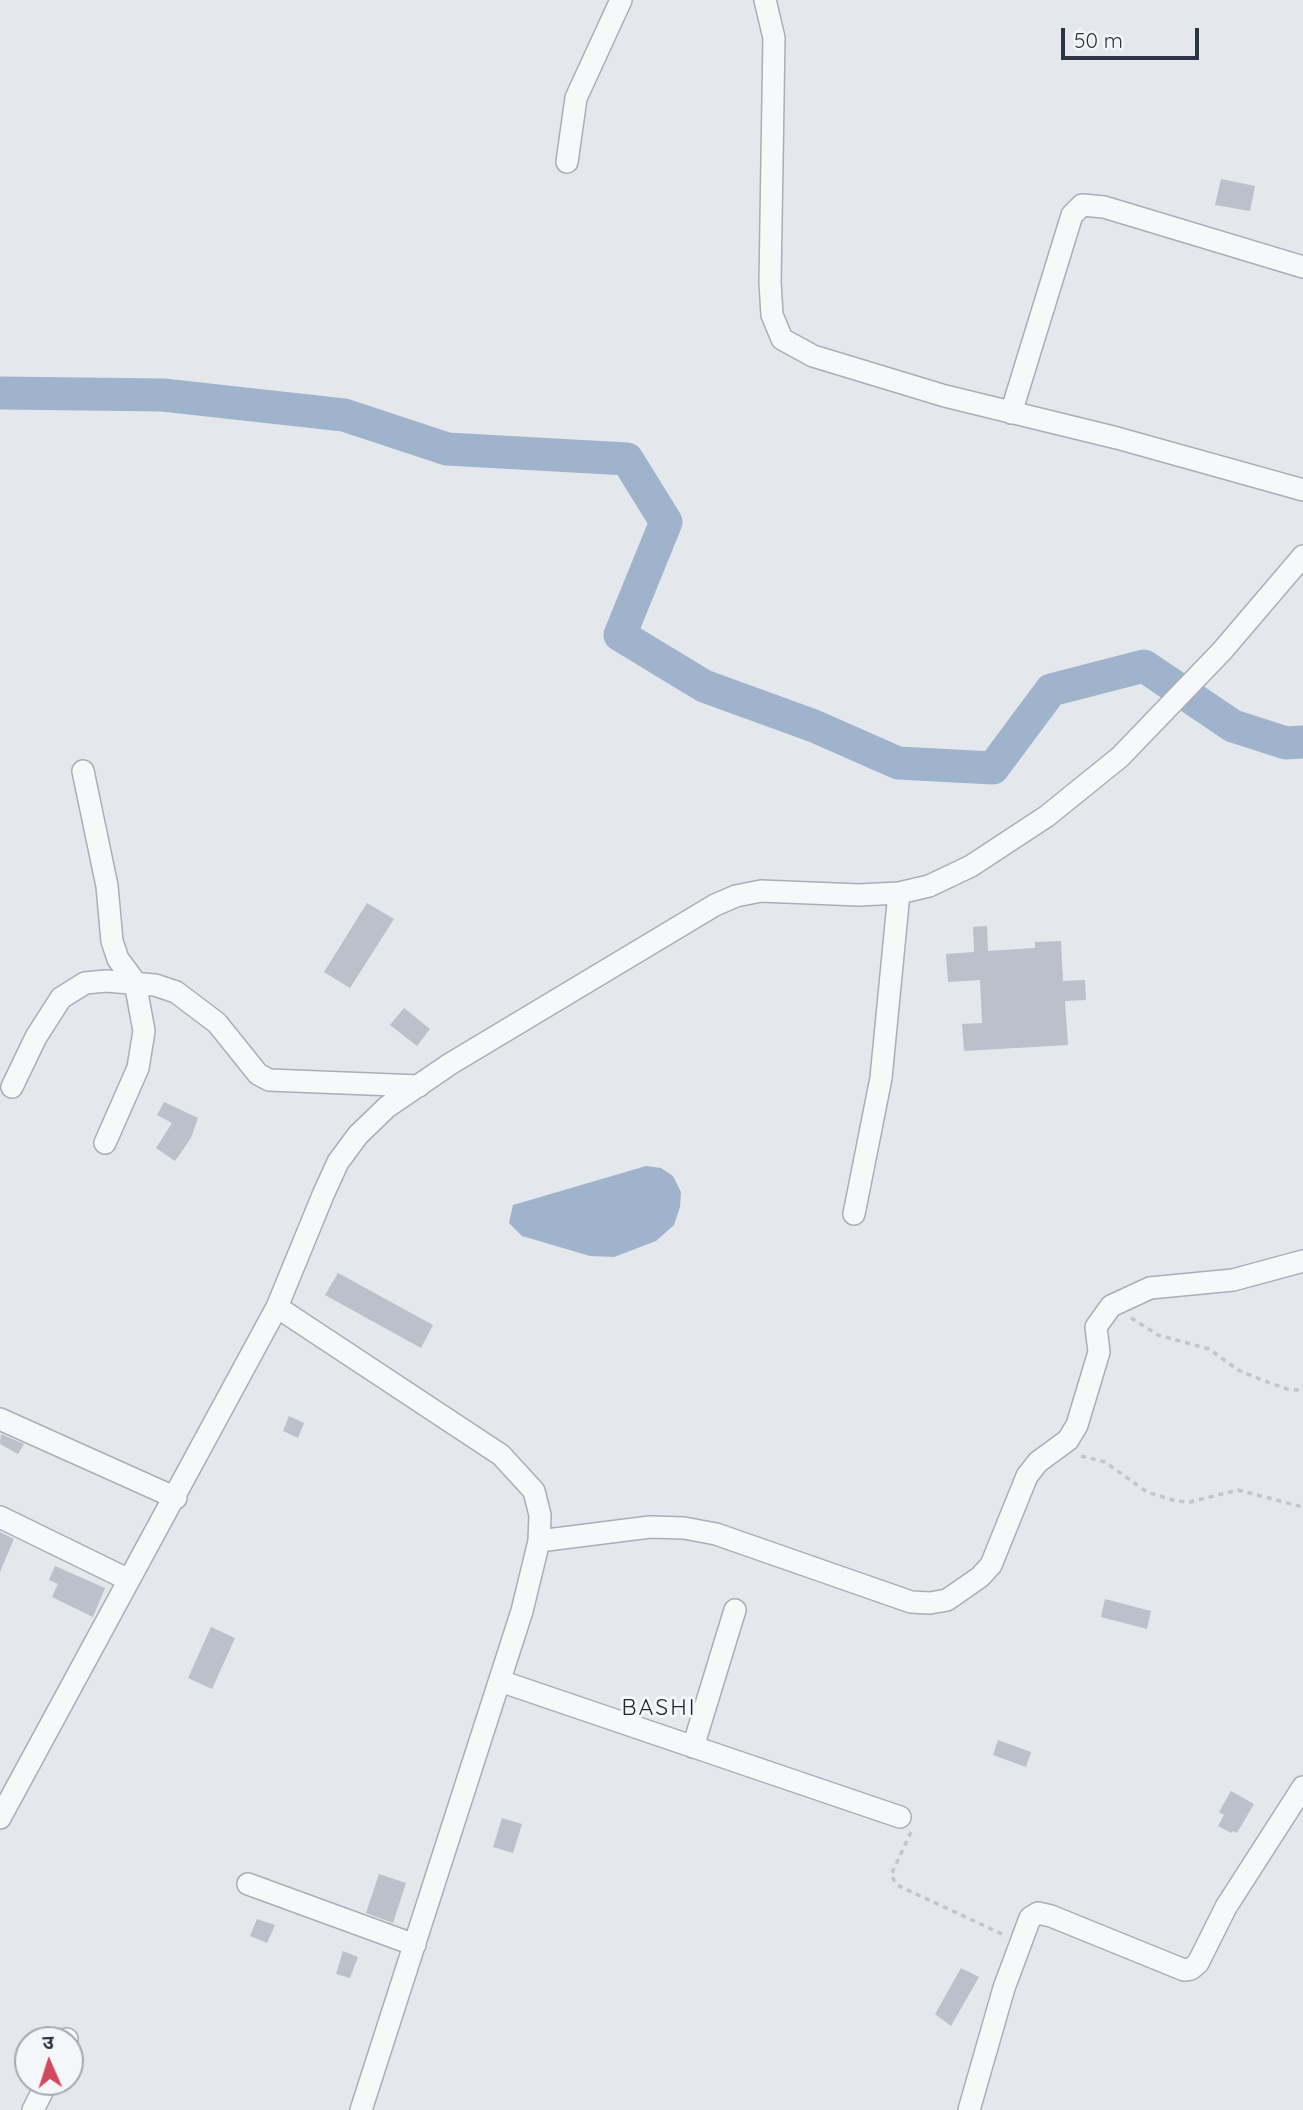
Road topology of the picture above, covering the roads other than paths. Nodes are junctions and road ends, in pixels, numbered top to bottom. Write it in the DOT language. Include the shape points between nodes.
graph roads {
  1 [pos="621,0"];
  2 [pos="765,0"];
  3 [pos="567,162"];
  4 [pos="1303,267"];
  5 [pos="1011,413"];
  6 [pos="1303,490"];
  7 [pos="1303,556"];
  8 [pos="83,771"];
  9 [pos="899,892"];
  10 [pos="135,982"];
  11 [pos="419,1086"];
  12 [pos="12,1087"];
  13 [pos="105,1143"];
  14 [pos="854,1214"];
  15 [pos="1303,1261"];
  16 [pos="277,1307"];
  17 [pos="0,1419"];
  18 [pos="176,1498"];
  19 [pos="0,1517"];
  20 [pos="539,1541"];
  21 [pos="129,1580"];
  22 [pos="735,1609"];
  23 [pos="500,1681"];
  24 [pos="693,1747"];
  25 [pos="1303,1787"];
  26 [pos="900,1817"];
  27 [pos="0,1818"];
  28 [pos="248,1884"];
  29 [pos="415,1945"];
  30 [pos="361,2110"];
  31 [pos="969,2110"];
  1 -- 3 [label="street" via="576,98"];
  2 -- 5 [label="street" via="774,38 769,228 776,328 794,348 813,356"];
  4 -- 5 [label="street" via="1104,207 1083,205 1072,215"];
  5 -- 6 [label="street"];
  7 -- 9 [label="street" via="1222,651 1093,781 1047,817 950,877"];
  8 -- 10 [label="street" via="106,876 112,941 118,959"];
  9 -- 11 [label="street" via="782,891 736,896 540,1009"];
  9 -- 14 [label="street" via="881,1078"];
  10 -- 11 [label="street" via="176,992 195,1004 217,1023 258,1074 269,1080"];
  10 -- 12 [label="street" via="85,983 61,998 42,1025"];
  10 -- 13 [label="street" via="143,1050"];
  11 -- 16 [label="street" via="387,1107 338,1162"];
  15 -- 20 [label="street" via="1233,1280 1150,1288 1111,1306 1097,1327 1099,1352 1077,1425 1027,1476 991,1565 963,1591 930,1603 911,1602 716,1534 684,1528 650,1527"];
  16 -- 18 [label="street"];
  16 -- 20 [label="street" via="501,1455 534,1491 540,1515"];
  17 -- 18 [label="street"];
  18 -- 21 [label="street"];
  19 -- 21 [label="street"];
  20 -- 23 [label="street"];
  21 -- 27 [label="street"];
  22 -- 24 [label="street"];
  23 -- 24 [label="street"];
  23 -- 29 [label="street"];
  24 -- 26 [label="street"];
  25 -- 31 [label="street" via="1191,1969 1038,1913 1030,1918 1018,1944"];
  28 -- 29 [label="street"];
  29 -- 30 [label="street"];
}
